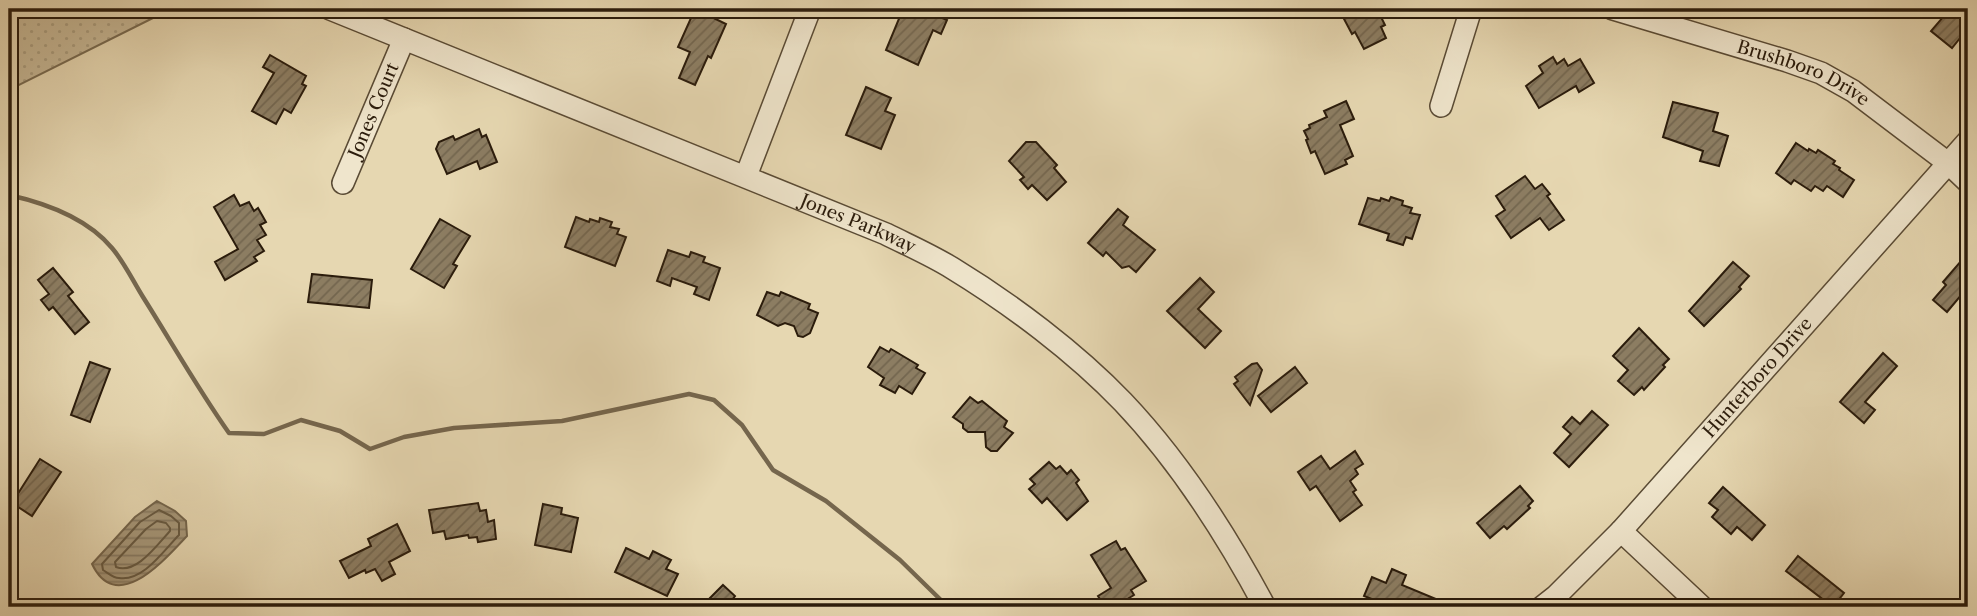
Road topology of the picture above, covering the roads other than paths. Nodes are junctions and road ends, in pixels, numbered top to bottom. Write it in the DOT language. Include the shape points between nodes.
graph roads {
  1 [pos="330,9"];
  2 [pos="810,9"];
  3 [pos="1471,9"];
  4 [pos="1613,9"];
  5 [pos="404,39"];
  6 [pos="1441,106"];
  7 [pos="1968,141"];
  8 [pos="1948,163"];
  9 [pos="746,176"];
  10 [pos="1968,182"];
  11 [pos="343,183"];
  12 [pos="1621,531"];
  13 [pos="1265,607"];
  14 [pos="1542,607"];
  15 [pos="1702,607"];
  1 -- 5 [label="street, Jones Parkway"];
  2 -- 9 [label="street"];
  3 -- 6 [label="street"];
  4 -- 8 [label="street, Brushboro Drive" via="1821,74 1853,91"];
  5 -- 9 [label="street, Jones Parkway"];
  5 -- 11 [label="street, Jones Court"];
  7 -- 8 [label="street, Hunterboro Drive"];
  8 -- 10 [label="street, Brushboro Drive"];
  8 -- 12 [label="street, Hunterboro Drive"];
  9 -- 13 [label="street, Jones Parkway" via="886,234 951,267 1079,361 1163,449 1200,498"];
  12 -- 14 [label="street, Hunterboro Drive"];
  12 -- 15 [label="street"];
}
